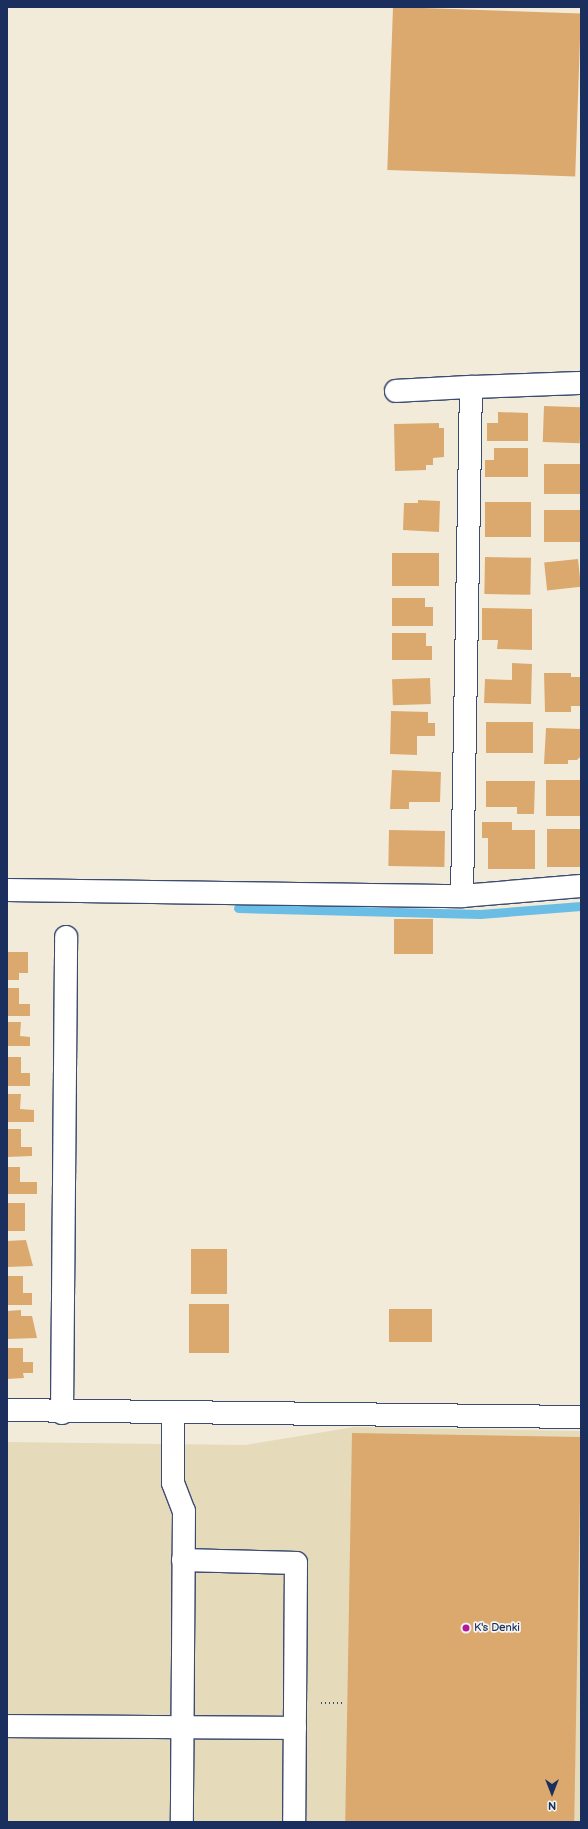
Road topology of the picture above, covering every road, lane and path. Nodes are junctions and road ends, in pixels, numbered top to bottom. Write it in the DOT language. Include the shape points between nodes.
graph roads {
  1 [pos="581,383"];
  2 [pos="471,386"];
  3 [pos="396,391"];
  4 [pos="581,886"];
  5 [pos="7,890"];
  6 [pos="462,896"];
  7 [pos="66,937"];
  8 [pos="7,1410"];
  9 [pos="62,1413"];
  10 [pos="173,1414"];
  11 [pos="581,1417"];
  12 [pos="183,1560"];
  13 [pos="7,1726"];
  14 [pos="182,1727"];
  15 [pos="295,1728"];
  16 [pos="182,1822"];
  17 [pos="294,1822"];
  1 -- 2 [label="street"];
  2 -- 3 [label="street"];
  2 -- 6 [label="street"];
  4 -- 6 [label="street"];
  5 -- 6 [label="street"];
  7 -- 9 [label="street"];
  8 -- 9 [label="street"];
  9 -- 10 [label="street"];
  10 -- 11 [label="street"];
  10 -- 12 [label="street" via="173,1483 184,1511"];
  12 -- 14 [label="street"];
  12 -- 15 [label="street" via="296,1563"];
  13 -- 14 [label="street"];
  14 -- 15 [label="street"];
  14 -- 16 [label="street"];
  15 -- 17 [label="street"];
}
